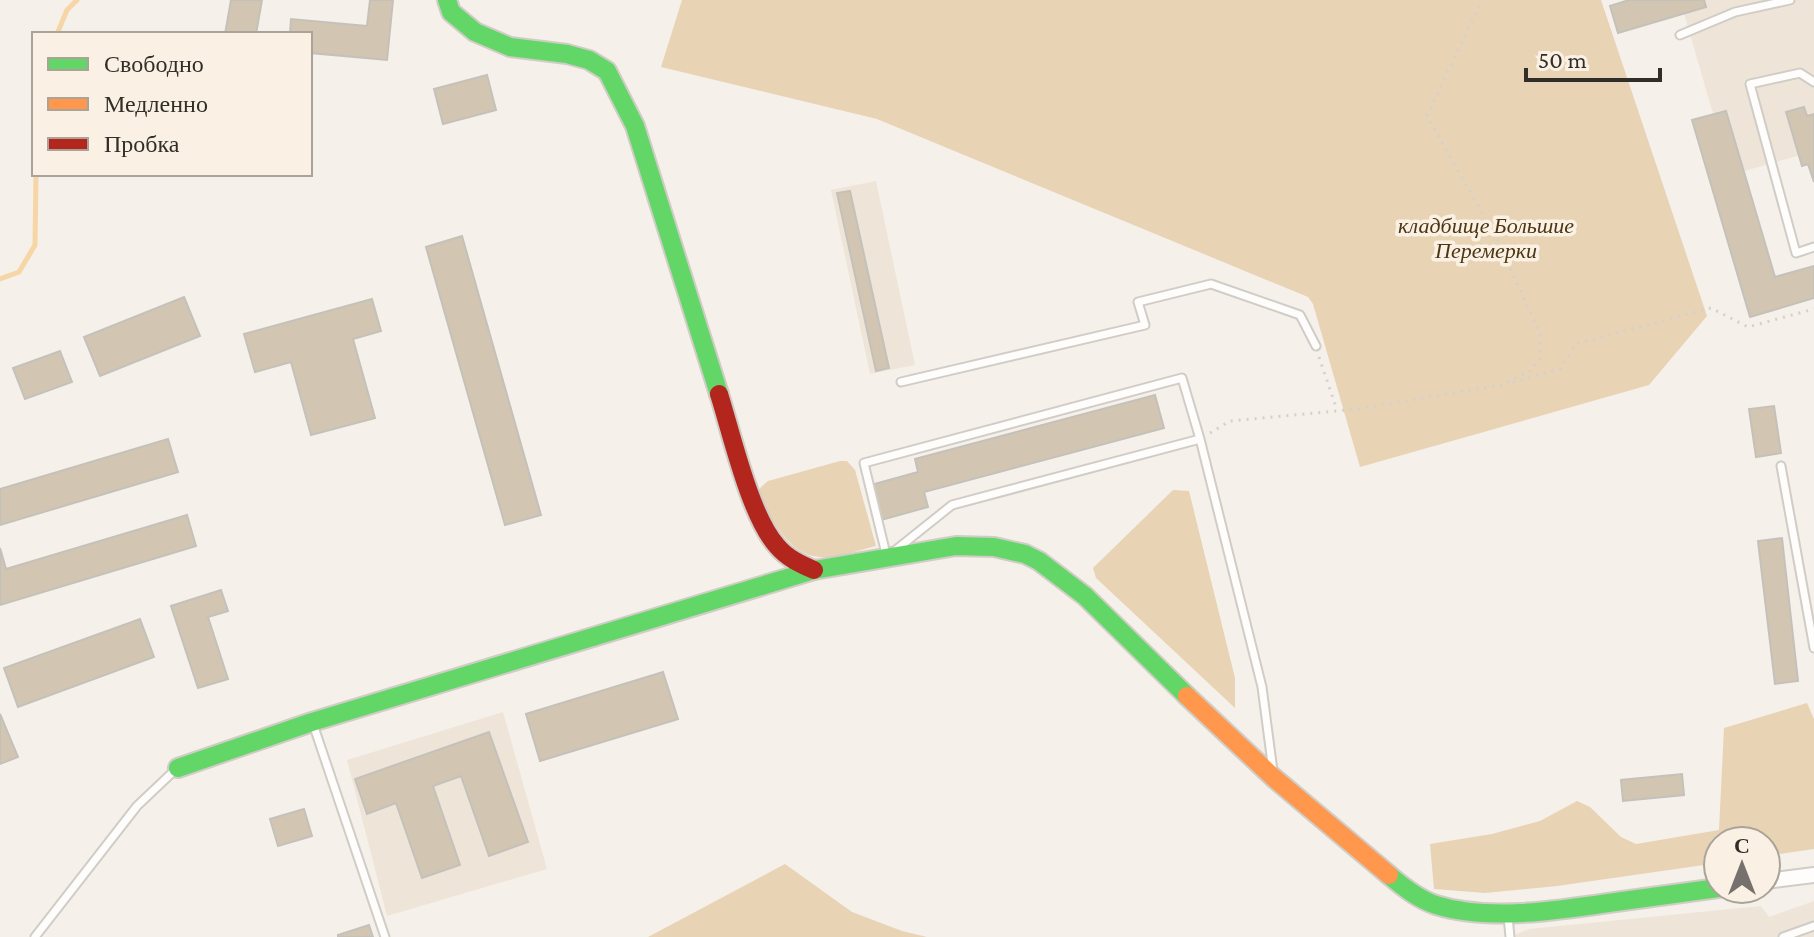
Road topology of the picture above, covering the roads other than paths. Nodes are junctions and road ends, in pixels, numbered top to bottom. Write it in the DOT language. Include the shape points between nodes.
graph roads {
  1 [pos="447,0"];
  2 [pos="1732,0"];
  3 [pos="1790,0"];
  4 [pos="1735,12"];
  5 [pos="1680,35"];
  6 [pos="1814,82"];
  7 [pos="1814,247"];
  8 [pos="1316,346"];
  9 [pos="901,382"];
  10 [pos="1200,439"];
  11 [pos="1781,466"];
  12 [pos="887,557"];
  13 [pos="814,570"];
  14 [pos="1814,648"];
  15 [pos="312,722"];
  16 [pos="178,768"];
  17 [pos="1274,778"];
  18 [pos="1814,875"];
  19 [pos="1782,879"];
  20 [pos="1702,890"];
  21 [pos="1507,914"];
  22 [pos="1814,926"];
  23 [pos="35,937"];
  24 [pos="385,937"];
  25 [pos="1510,937"];
  26 [pos="1783,937"];
  1 -- 13 [label="street" via="451,12 475,32 510,47 589,60 607,71 635,126 766,533 787,556"];
  2 -- 4 [label="lane"];
  3 -- 4 [label="lane"];
  4 -- 5 [label="lane"];
  6 -- 7 [label="lane" via="1800,73 1750,84 1796,253"];
  8 -- 9 [label="lane" via="1300,315 1211,284 1138,302 1145,325"];
  10 -- 12 [label="lane" via="952,505"];
  10 -- 12 [label="lane" via="1182,378 864,463"];
  10 -- 17 [label="lane" via="1262,687"];
  11 -- 14 [label="lane"];
  12 -- 13 [label="street"];
  12 -- 17 [label="street" via="975,546 1011,550 1039,561 1085,596"];
  13 -- 15 [label="street"];
  15 -- 16 [label="street"];
  15 -- 24 [label="lane"];
  16 -- 23 [label="lane" via="137,806"];
  17 -- 21 [label="street" via="1407,890 1453,909"];
  18 -- 19 [label="street"];
  20 -- 21 [label="street"];
  21 -- 25 [label="lane"];
  22 -- 26 [label="lane"];
}
